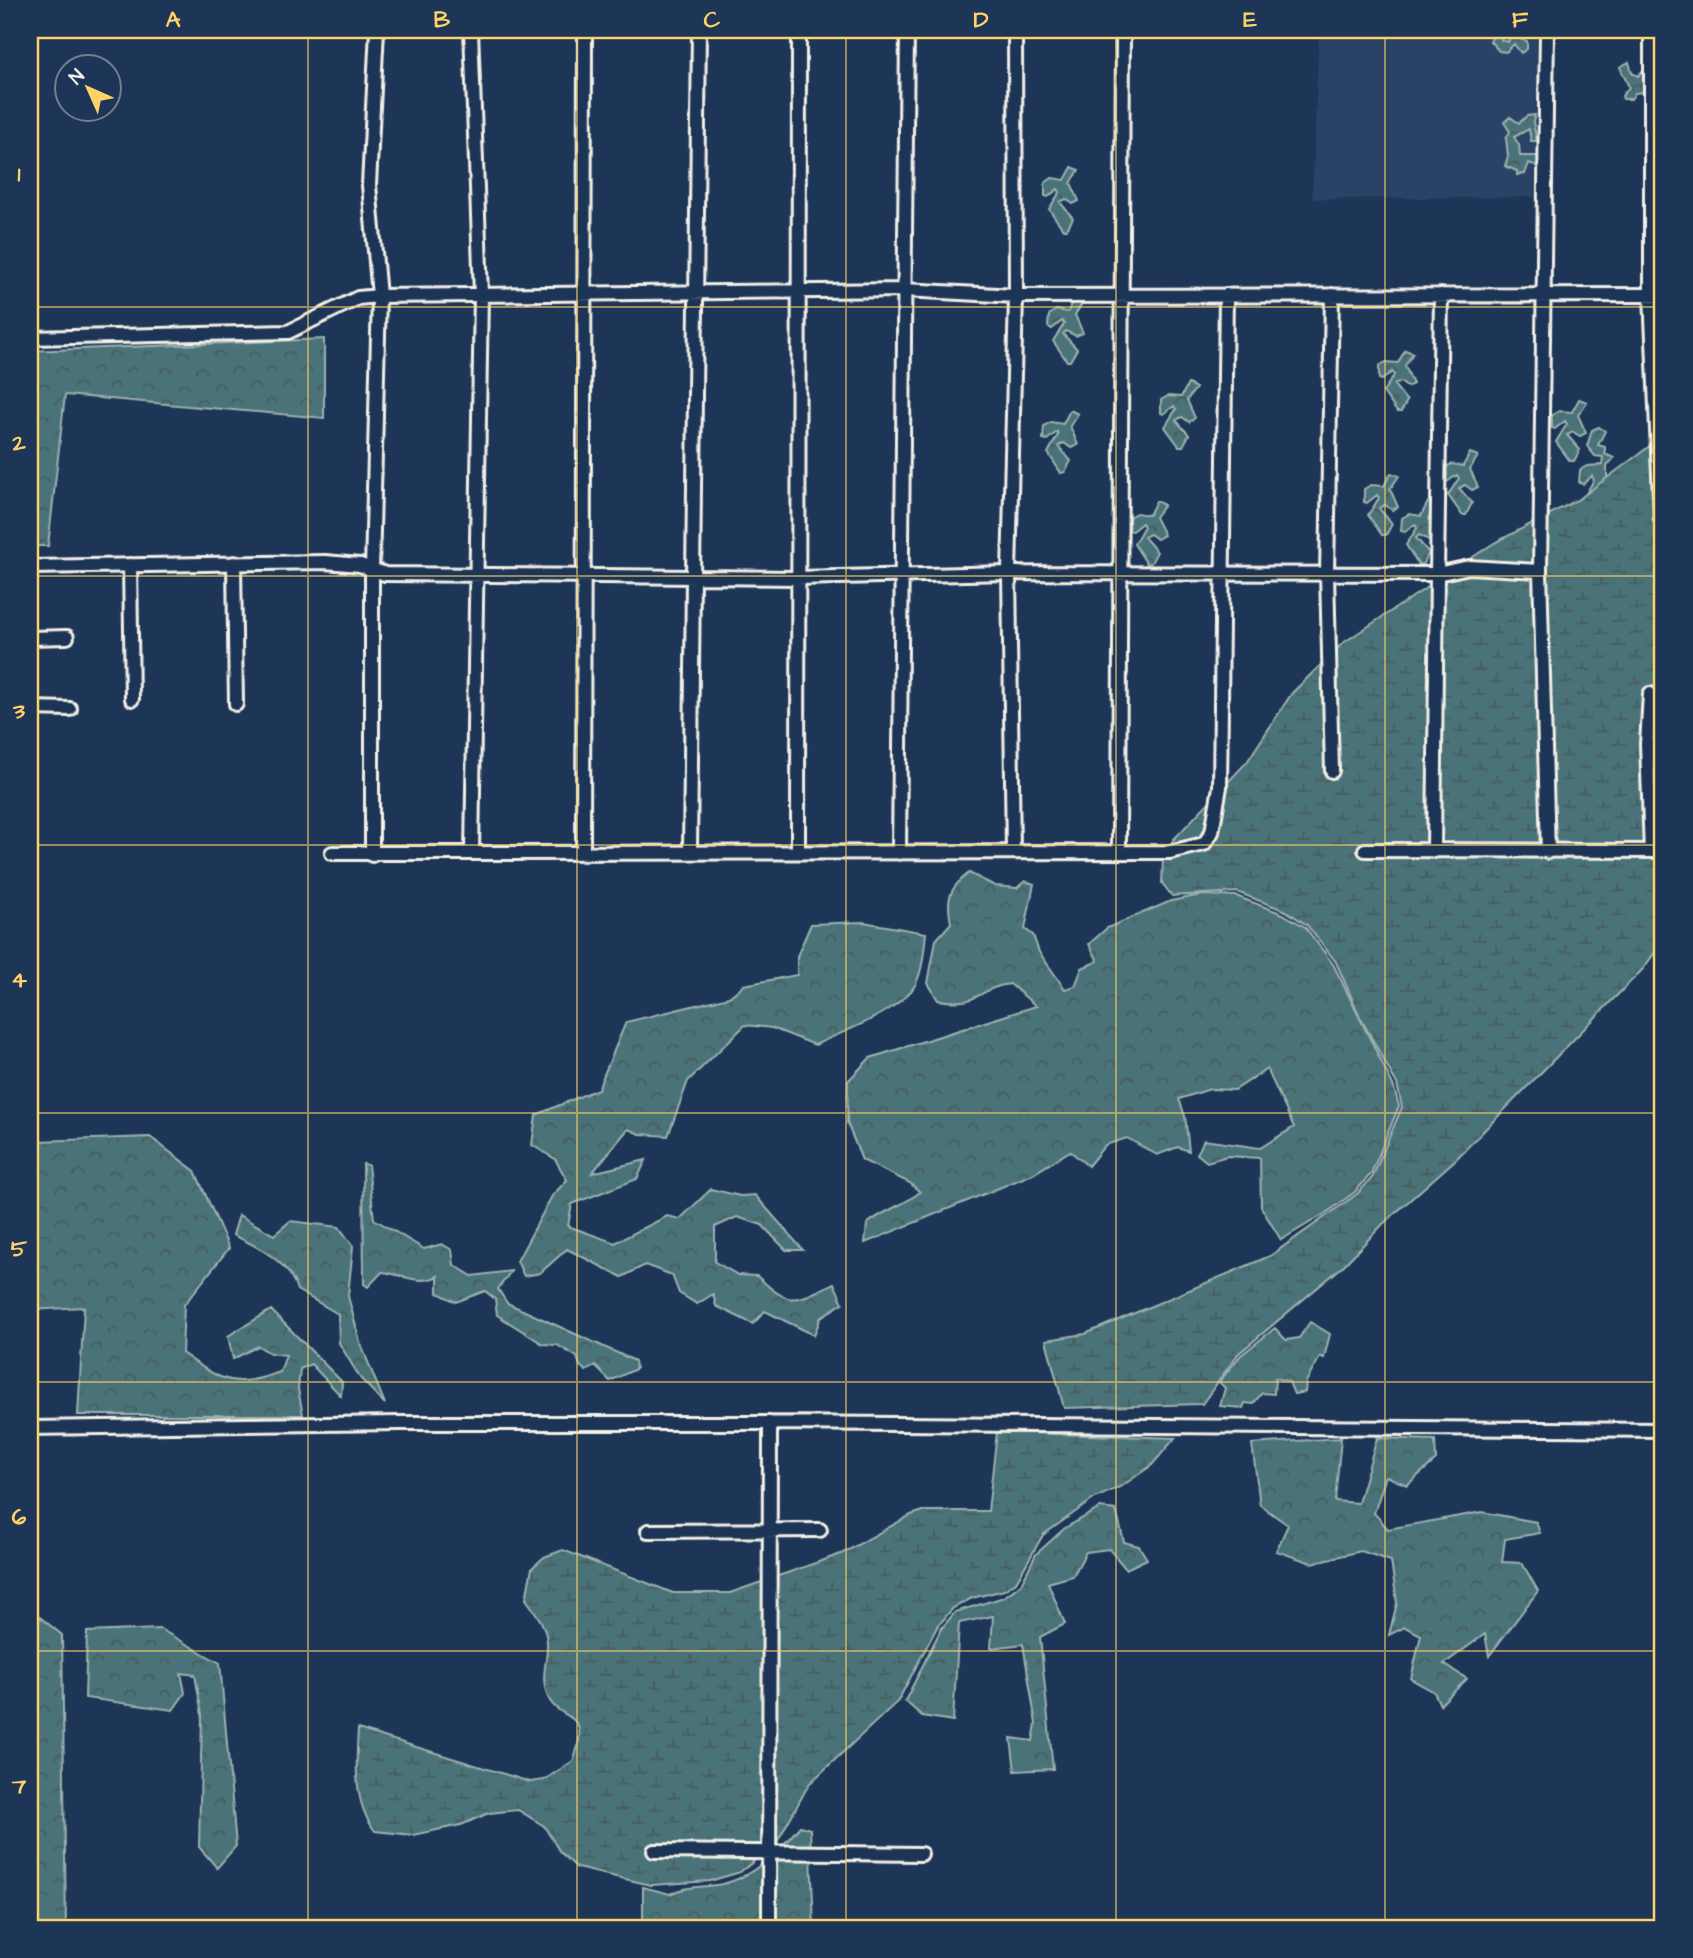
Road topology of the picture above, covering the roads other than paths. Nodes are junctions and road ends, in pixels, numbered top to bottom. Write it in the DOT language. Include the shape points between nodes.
graph roads {
  1 [pos="377,30"];
  2 [pos="471,30"];
  3 [pos="585,30"];
  4 [pos="699,30"];
  5 [pos="799,30"];
  6 [pos="906,30"];
  7 [pos="1015,30"];
  8 [pos="1123,30"];
  9 [pos="1547,30"];
  10 [pos="1651,30"];
  11 [pos="696,290"];
  12 [pos="797,290"];
  13 [pos="904,290"];
  14 [pos="587,291"];
  15 [pos="481,294"];
  16 [pos="1123,295"];
  17 [pos="1226,295"];
  18 [pos="1332,295"];
  19 [pos="1441,295"];
  20 [pos="1544,295"];
  21 [pos="1657,295"];
  22 [pos="379,296"];
  23 [pos="1016,296"];
  24 [pos="30,338"];
  25 [pos="1661,519"];
  26 [pos="234,563"];
  27 [pos="131,565"];
  28 [pos="30,567"];
  29 [pos="372,570"];
  30 [pos="1540,571"];
  31 [pos="475,573"];
  32 [pos="904,573"];
  33 [pos="1009,573"];
  34 [pos="1122,573"];
  35 [pos="1327,574"];
  36 [pos="1437,574"];
  37 [pos="583,575"];
  38 [pos="694,575"];
  39 [pos="1225,575"];
  40 [pos="796,578"];
  41 [pos="67,637"];
  42 [pos="30,638"];
  43 [pos="1650,694"];
  44 [pos="132,699"];
  45 [pos="236,704"];
  46 [pos="30,708"];
  47 [pos="70,709"];
  48 [pos="1332,771"];
  49 [pos="1013,850"];
  50 [pos="1119,850"];
  51 [pos="1365,850"];
  52 [pos="1434,851"];
  53 [pos="1657,851"];
  54 [pos="797,852"];
  55 [pos="1548,852"];
  56 [pos="332,853"];
  57 [pos="472,853"];
  58 [pos="690,853"];
  59 [pos="900,853"];
  60 [pos="583,854"];
  61 [pos="372,855"];
  62 [pos="770,1423"];
  63 [pos="30,1428"];
  64 [pos="1663,1430"];
  65 [pos="769,1530"];
  66 [pos="820,1530"];
  67 [pos="648,1531"];
  68 [pos="654,1852"];
  69 [pos="769,1853"];
  70 [pos="921,1854"];
  71 [pos="769,1928"];
  1 -- 22 [label="street" via="369,185"];
  2 -- 15 [label="street"];
  3 -- 14 [label="street"];
  4 -- 11 [label="street"];
  5 -- 12 [label="street"];
  6 -- 13 [label="street"];
  7 -- 23 [label="street"];
  8 -- 16 [label="street"];
  9 -- 20 [label="street"];
  10 -- 21 [label="street"];
  11 -- 12 [label="street"];
  11 -- 14 [label="street"];
  11 -- 38 [label="street"];
  12 -- 13 [label="street"];
  12 -- 40 [label="street"];
  13 -- 23 [label="street"];
  13 -- 32 [label="street"];
  14 -- 15 [label="street"];
  14 -- 37 [label="street"];
  15 -- 22 [label="street"];
  15 -- 31 [label="street"];
  16 -- 17 [label="street"];
  16 -- 23 [label="street"];
  16 -- 34 [label="street"];
  17 -- 18 [label="street"];
  17 -- 39 [label="street"];
  18 -- 19 [label="street"];
  18 -- 35 [label="street"];
  19 -- 20 [label="street"];
  19 -- 36 [label="street"];
  20 -- 21 [label="street"];
  20 -- 30 [label="street"];
  21 -- 25 [label="street"];
  22 -- 24 [label="street" via="358,298 288,332"];
  22 -- 29 [label="street"];
  23 -- 33 [label="street"];
  26 -- 27 [label="street"];
  26 -- 29 [label="street" via="325,562"];
  26 -- 45 [label="street"];
  27 -- 28 [label="street"];
  27 -- 44 [label="street"];
  29 -- 31 [label="street" via="385,574"];
  29 -- 61 [label="street"];
  30 -- 36 [label="street" via="1469,567"];
  30 -- 55 [label="street"];
  31 -- 37 [label="street"];
  31 -- 57 [label="street"];
  32 -- 33 [label="street"];
  32 -- 40 [label="street"];
  32 -- 59 [label="street"];
  33 -- 34 [label="street"];
  33 -- 49 [label="street"];
  34 -- 39 [label="street"];
  34 -- 50 [label="street"];
  35 -- 36 [label="street"];
  35 -- 39 [label="street"];
  35 -- 48 [label="street"];
  36 -- 52 [label="street"];
  37 -- 38 [label="street"];
  37 -- 60 [label="street"];
  38 -- 40 [label="street"];
  38 -- 58 [label="street"];
  39 -- 50 [label="street" via="1220,787 1212,832 1204,844 1193,848"];
  40 -- 54 [label="street"];
  41 -- 42 [label="street"];
  43 -- 53 [label="street" via="1647,744"];
  46 -- 47 [label="street"];
  49 -- 50 [label="street"];
  49 -- 59 [label="street"];
  51 -- 52 [label="street"];
  52 -- 55 [label="street"];
  53 -- 55 [label="street"];
  54 -- 58 [label="street"];
  54 -- 59 [label="street"];
  56 -- 61 [label="street"];
  57 -- 60 [label="street"];
  57 -- 61 [label="street"];
  58 -- 60 [label="street"];
  62 -- 63 [label="street"];
  62 -- 64 [label="street"];
  62 -- 65 [label="street"];
  65 -- 66 [label="street"];
  65 -- 67 [label="street"];
  65 -- 69 [label="street"];
  68 -- 69 [label="street"];
  69 -- 70 [label="street"];
  69 -- 71 [label="street"];
}
